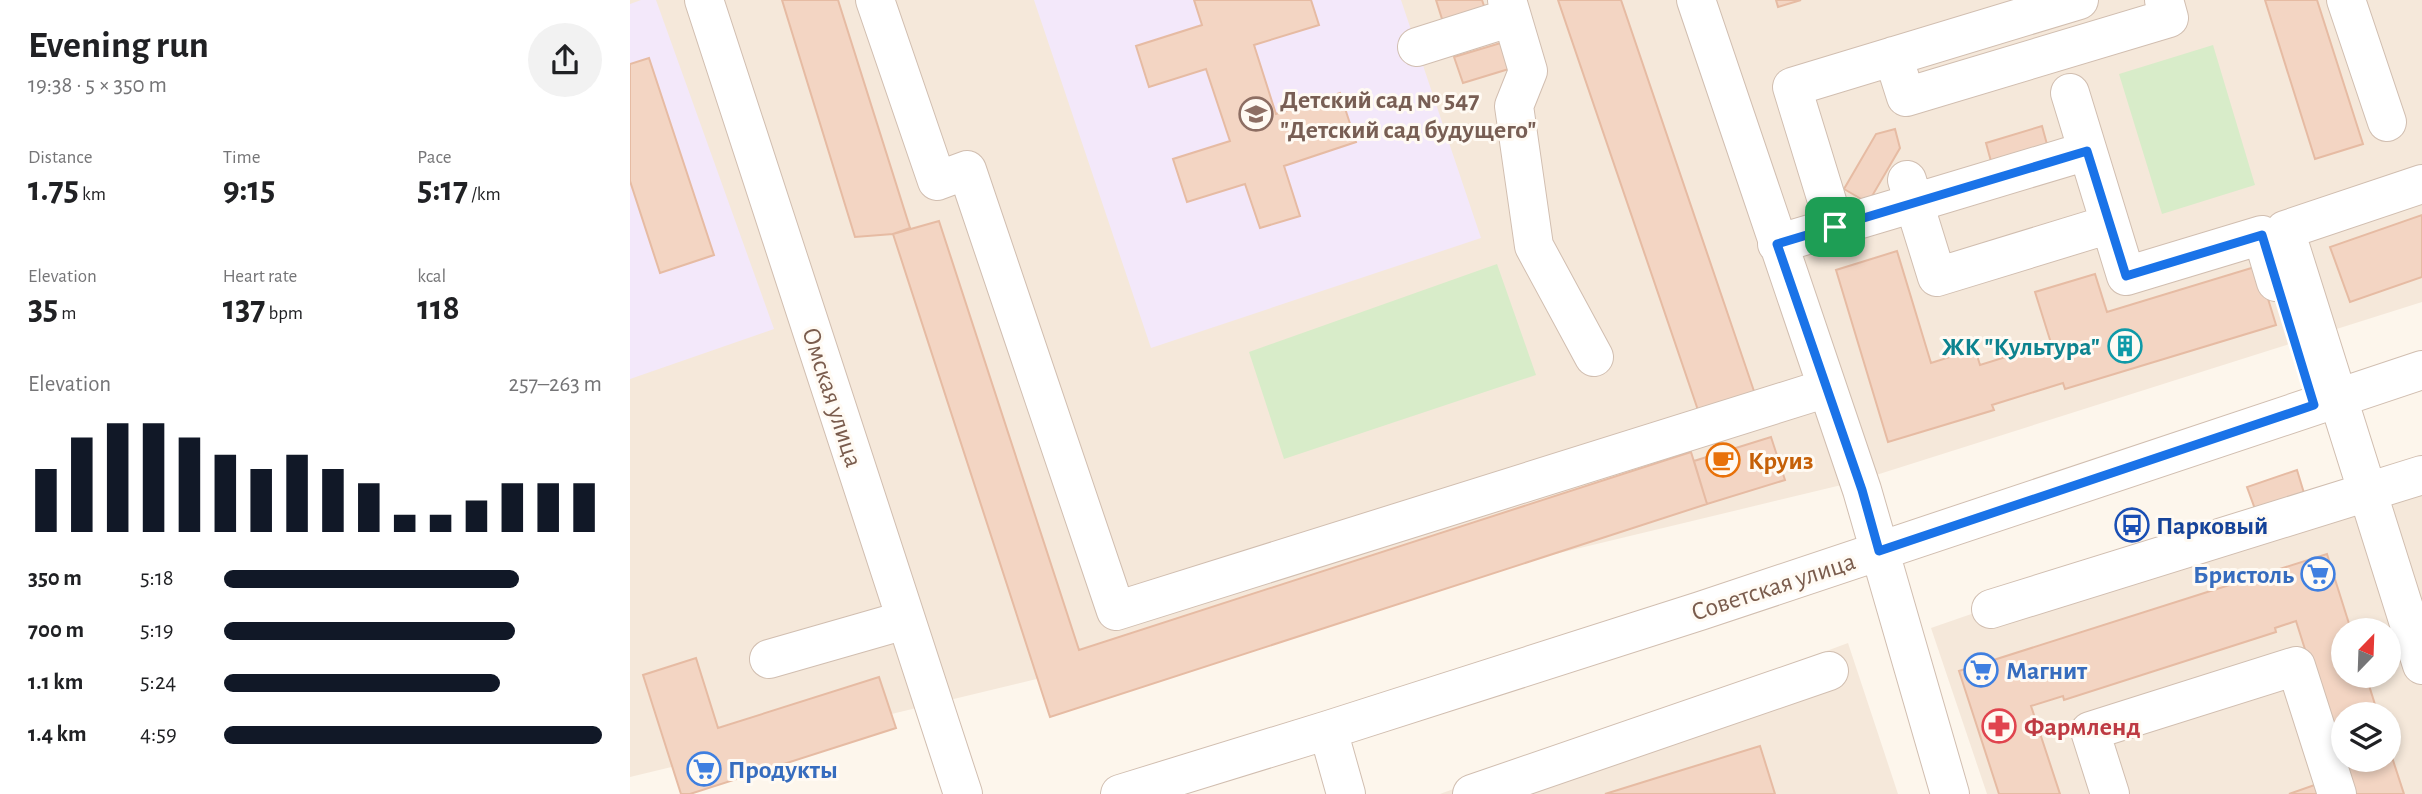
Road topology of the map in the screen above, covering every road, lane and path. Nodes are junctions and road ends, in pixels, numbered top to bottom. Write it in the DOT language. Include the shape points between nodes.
graph roads {
  1 [pos="704,0"];
  2 [pos="875,0"];
  3 [pos="1696,0"];
  4 [pos="2079,0"];
  5 [pos="2164,0"];
  6 [pos="2346,0"];
  7 [pos="1509,9"];
  8 [pos="1417,47"];
  9 [pos="1893,56"];
  10 [pos="2070,93"];
  11 [pos="2387,122"];
  12 [pos="2087,151"];
  13 [pos="1989,154"];
  14 [pos="2422,184"];
  15 [pos="1914,203"];
  16 [pos="2110,224"];
  17 [pos="1835,227"];
  18 [pos="1777,244"];
  19 [pos="1594,358"];
  20 [pos="2422,370"];
  21 [pos="1828,388"];
  22 [pos="2325,402"];
  23 [pos="2422,475"];
  24 [pos="2367,493"];
  25 [pos="1879,551"];
  26 [pos="1991,609"];
  27 [pos="905,620"];
  28 [pos="769,659"];
  29 [pos="2422,664"];
  30 [pos="1829,671"];
  31 [pos="1328,730"];
  32 [pos="963,794"];
  33 [pos="1120,794"];
  34 [pos="1346,794"];
  35 [pos="1472,794"];
  36 [pos="1950,794"];
  37 [pos="2110,794"];
  38 [pos="2337,794"];
  1 -- 27 [label="street, Омская улица"];
  2 -- 21 [label="street" via="937,181 967,170 1115,611"];
  3 -- 18 [label="street"];
  4 -- 9 [label="street"];
  5 -- 9 [label="street" via="2169,18 1906,97"];
  6 -- 11 [label="street"];
  7 -- 8 [label="street"];
  7 -- 19 [label="street" via="1528,71 1514,106 1534,246"];
  9 -- 17 [label="street" via="1792,87"];
  10 -- 12 [label="street"];
  12 -- 15 [label="street"];
  12 -- 16 [label="street"];
  13 -- 15 [label="street" via="1907,179"];
  14 -- 22 [label="street" via="2286,230"];
  15 -- 16 [label="street" via="1937,277"];
  15 -- 17 [label="street"];
  16 -- 22 [label="street" via="2126,276 2262,235"];
  17 -- 18 [label="street"];
  18 -- 21 [label="street"];
  20 -- 22 [label="street, Советская улица"];
  21 -- 25 [label="street"];
  22 -- 24 [label="street"];
  22 -- 25 [label="street, Советская улица"];
  23 -- 24 [label="street"];
  24 -- 26 [label="street"];
  24 -- 29 [label="street"];
  25 -- 31 [label="street, Советская улица"];
  25 -- 36 [label="street"];
  27 -- 28 [label="street"];
  27 -- 32 [label="street, Омская улица"];
  30 -- 35 [label="street"];
  31 -- 33 [label="street, Советская улица"];
  31 -- 34 [label="street"];
  37 -- 38 [label="street" via="2090,731 2296,666"];
}
